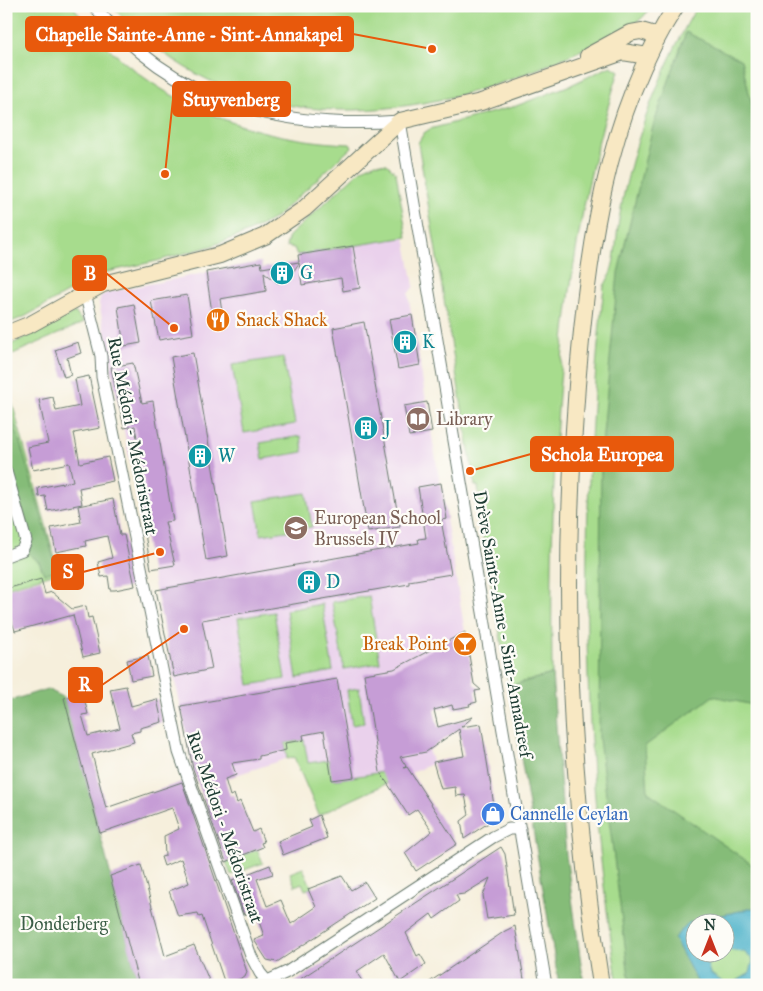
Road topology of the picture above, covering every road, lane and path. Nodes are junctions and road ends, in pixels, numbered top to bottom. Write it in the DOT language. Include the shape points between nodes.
graph roads {
  1 [pos="94,6"];
  2 [pos="676,6"];
  3 [pos="658,36"];
  4 [pos="648,56"];
  5 [pos="556,75"];
  6 [pos="400,122"];
  7 [pos="85,293"];
  8 [pos="6,334"];
  9 [pos="6,471"];
  10 [pos="6,556"];
  11 [pos="520,829"];
  12 [pos="265,984"];
  13 [pos="546,985"];
  14 [pos="601,985"];
  1 -- 6 [label="street" via="118,33 164,69 199,90 239,106 317,123"];
  2 -- 3 [label="main road"];
  3 -- 4 [label="main road"];
  3 -- 5 [label="main road" via="641,31 630,33"];
  4 -- 5 [label="main road" via="623,52"];
  4 -- 14 [label="main road" via="621,126 600,208 582,328 571,476 568,599 571,707 582,849"];
  5 -- 6 [label="main road" via="481,102"];
  6 -- 7 [label="main road" via="304,209 258,240 189,264 108,283"];
  6 -- 11 [label="street, Drève Sainte-Anne - Sint-Annadreef"];
  7 -- 8 [label="main road"];
  7 -- 12 [label="street, Rue Médori - Médoristraat" via="102,356 102,377 179,752 251,956"];
  9 -- 10 [label="street" via="26,541 22,550"];
  11 -- 12 [label="street" via="509,829 493,837"];
  11 -- 13 [label="street, Drève Sainte-Anne - Sint-Annadreef"];
}
